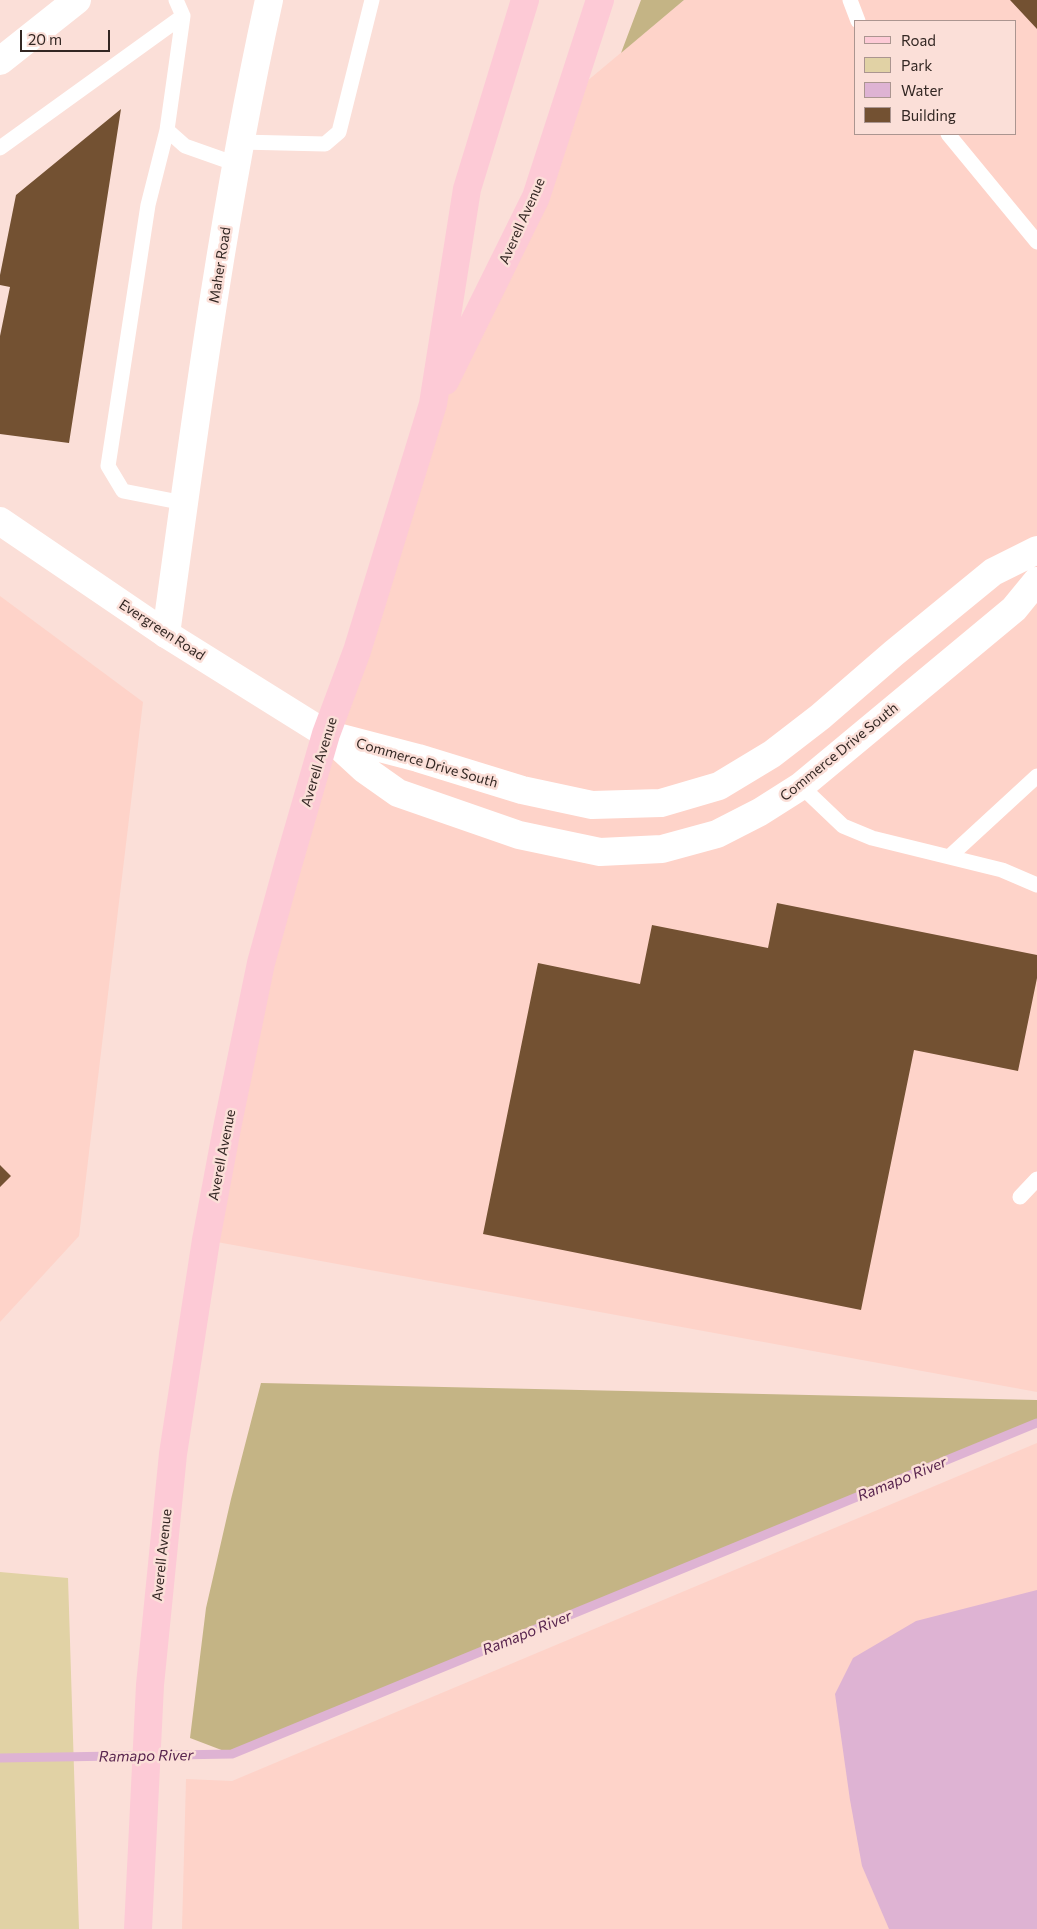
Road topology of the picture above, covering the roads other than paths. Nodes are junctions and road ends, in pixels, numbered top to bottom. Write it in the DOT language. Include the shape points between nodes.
graph roads {
  1 [pos="77,0"];
  2 [pos="176,0"];
  3 [pos="269,0"];
  4 [pos="372,0"];
  5 [pos="524,0"];
  6 [pos="600,0"];
  7 [pos="850,0"];
  8 [pos="183,16"];
  9 [pos="858,20"];
  10 [pos="0,60"];
  11 [pos="167,130"];
  12 [pos="949,135"];
  13 [pos="0,148"];
  14 [pos="238,153"];
  15 [pos="1037,242"];
  16 [pos="433,404"];
  17 [pos="184,503"];
  18 [pos="0,521"];
  19 [pos="1037,550"];
  20 [pos="1037,581"];
  21 [pos="166,634"];
  22 [pos="326,734"];
  23 [pos="1037,776"];
  24 [pos="801,786"];
  25 [pos="949,857"];
  26 [pos="1037,885"];
  27 [pos="1037,1179"];
  28 [pos="1020,1197"];
  29 [pos="138,1929"];
  1 -- 10 [label="street"];
  2 -- 8 [label="lane"];
  3 -- 14 [label="street, Maher Road"];
  4 -- 14 [label="lane" via="339,132 325,144"];
  5 -- 16 [label="main road, Averell Avenue" via="467,189"];
  6 -- 16 [label="main road, Averell Avenue" via="536,197"];
  7 -- 9 [label="lane"];
  8 -- 11 [label="lane"];
  8 -- 13 [label="lane"];
  11 -- 14 [label="lane" via="185,146"];
  11 -- 17 [label="lane" via="148,205 108,466 123,491"];
  12 -- 15 [label="lane"];
  14 -- 17 [label="street, Maher Road"];
  16 -- 22 [label="main road, Averell Avenue" via="357,650"];
  17 -- 21 [label="street, Maher Road"];
  18 -- 21 [label="street, Evergreen Road"];
  19 -- 22 [label="street, Commerce Drive South" via="993,572 820,718 772,754 719,786 661,803 592,805 522,790"];
  20 -- 24 [label="street, Commerce Drive South" via="1014,608"];
  21 -- 22 [label="street, Evergreen Road"];
  22 -- 24 [label="street, Commerce Drive South" via="364,769 398,792 519,835 600,852 662,849 717,834"];
  22 -- 29 [label="main road, Averell Avenue" via="261,963 206,1240 173,1454 150,1685"];
  23 -- 25 [label="lane"];
  24 -- 25 [label="lane" via="842,826 872,838"];
  25 -- 26 [label="lane" via="1002,870"];
  27 -- 28 [label="lane"];
}
